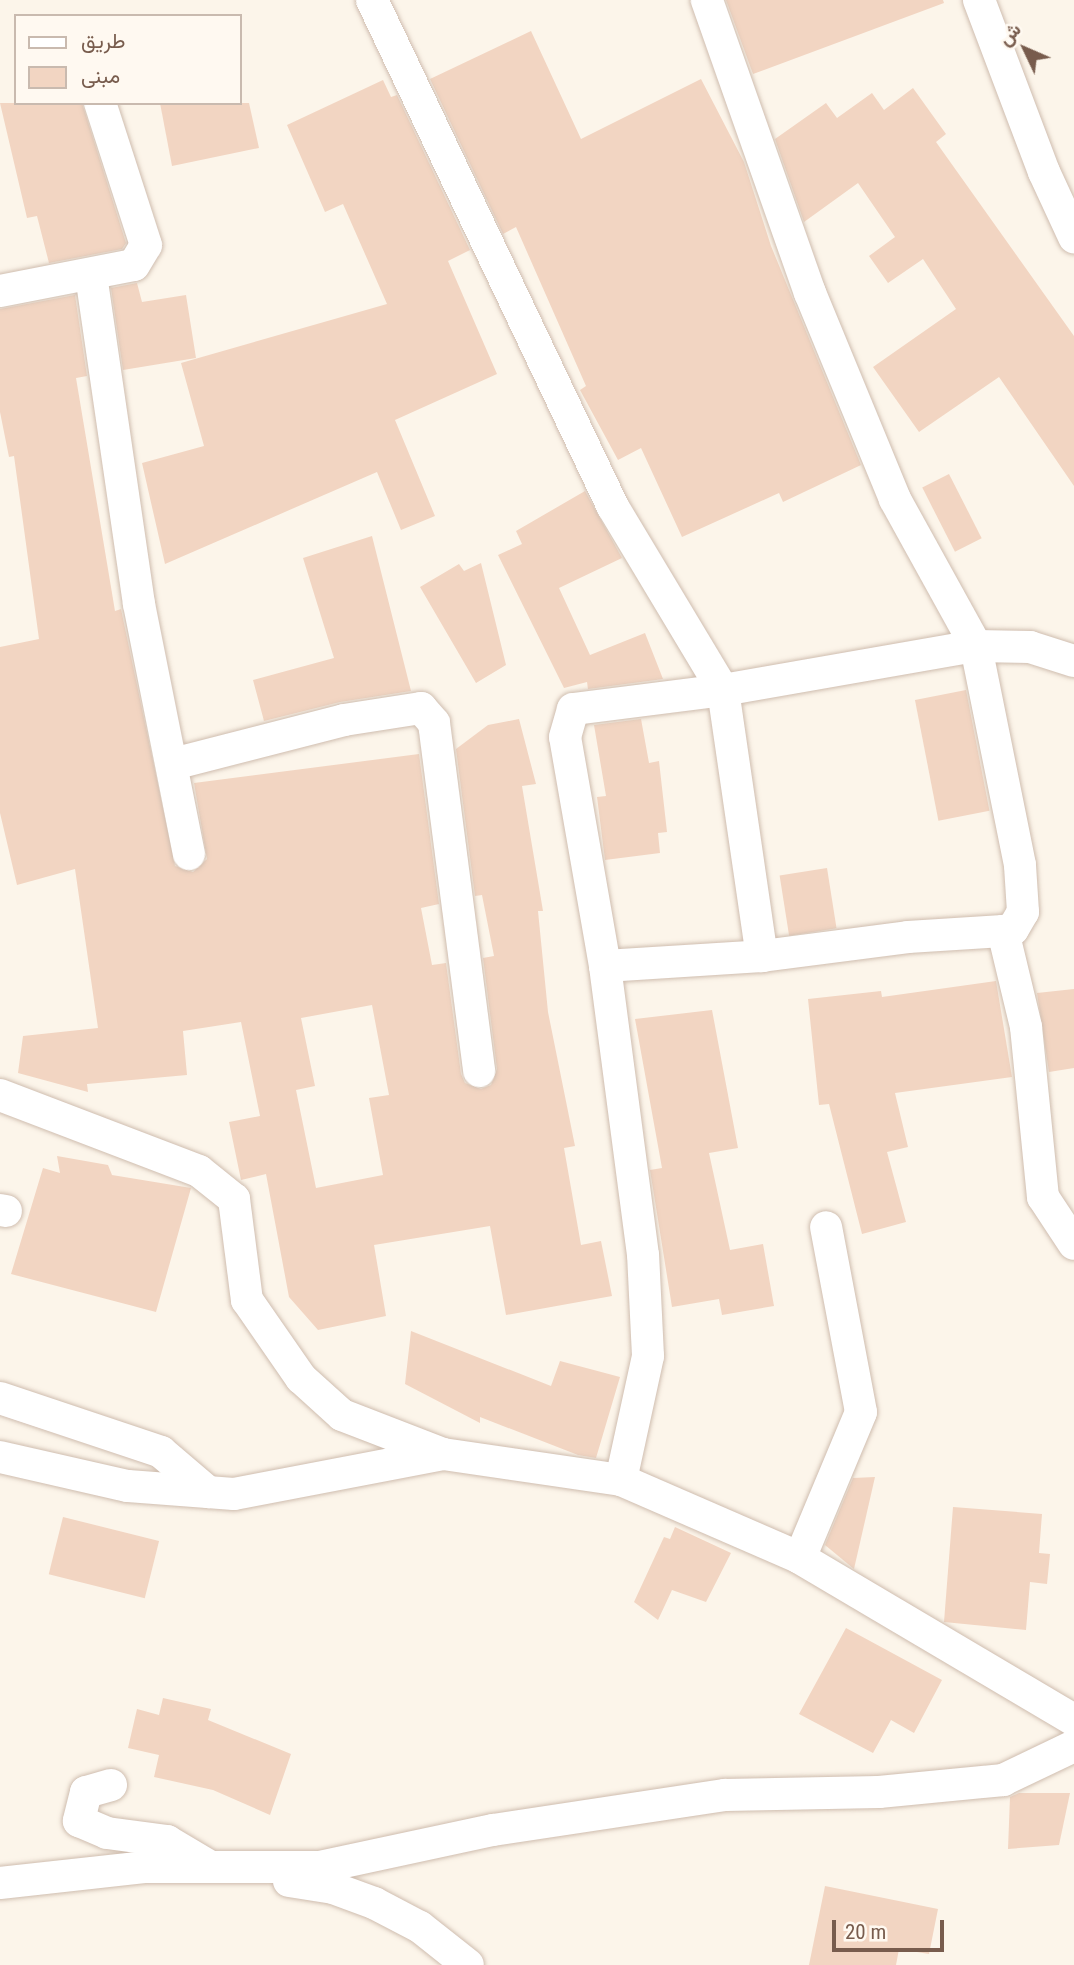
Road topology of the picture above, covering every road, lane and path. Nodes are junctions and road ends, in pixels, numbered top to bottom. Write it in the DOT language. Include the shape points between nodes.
graph roads {
  1 [pos="372,0"];
  2 [pos="707,0"];
  3 [pos="979,0"];
  4 [pos="101,105"];
  5 [pos="1074,237"];
  6 [pos="91,275"];
  7 [pos="0,291"];
  8 [pos="976,646"];
  9 [pos="1074,662"];
  10 [pos="723,690"];
  11 [pos="173,764"];
  12 [pos="189,854"];
  13 [pos="1003,931"];
  14 [pos="762,956"];
  15 [pos="605,966"];
  16 [pos="479,1071"];
  17 [pos="0,1095"];
  18 [pos="825,1227"];
  19 [pos="1074,1244"];
  20 [pos="0,1398"];
  21 [pos="443,1454"];
  22 [pos="0,1457"];
  23 [pos="621,1480"];
  24 [pos="208,1492"];
  25 [pos="800,1558"];
  26 [pos="1074,1720"];
  27 [pos="1074,1746"];
  28 [pos="111,1785"];
  29 [pos="210,1867"];
  30 [pos="268,1867"];
  31 [pos="0,1883"];
  32 [pos="468,1965"];
  1 -- 10 [label="street" via="613,507"];
  2 -- 8 [label="street" via="810,293 895,499"];
  3 -- 5 [label="street" via="1044,173"];
  4 -- 6 [label="street" via="145,245 134,265"];
  6 -- 7 [label="street"];
  6 -- 11 [label="street" via="139,604"];
  8 -- 9 [label="street" via="1030,646"];
  8 -- 10 [label="street"];
  8 -- 13 [label="street" via="1020,865 1023,912 1013,929"];
  10 -- 14 [label="street"];
  10 -- 15 [label="street" via="573,709 565,737"];
  11 -- 12 [label="street"];
  11 -- 16 [label="street" via="344,720 421,708 433,723"];
  13 -- 14 [label="street" via="908,937"];
  13 -- 19 [label="street" via="1026,1027 1043,1197"];
  14 -- 15 [label="street"];
  15 -- 23 [label="street" via="643,1255 648,1356"];
  17 -- 21 [label="street" via="199,1171 234,1199 247,1300 301,1378 342,1415"];
  18 -- 25 [label="street" via="861,1412"];
  20 -- 24 [label="street" via="161,1452"];
  21 -- 23 [label="street"];
  21 -- 24 [label="street" via="234,1494"];
  22 -- 24 [label="street" via="128,1486"];
  23 -- 25 [label="street"];
  25 -- 26 [label="street"];
  27 -- 30 [label="street" via="1003,1780 879,1791 725,1795 493,1830 333,1865"];
  28 -- 29 [label="street" via="86,1792 79,1821 107,1833 167,1841"];
  29 -- 30 [label="street"];
  29 -- 31 [label="street" via="144,1867"];
  30 -- 32 [label="street" via="282,1880 334,1888 374,1903 420,1927"];
}
